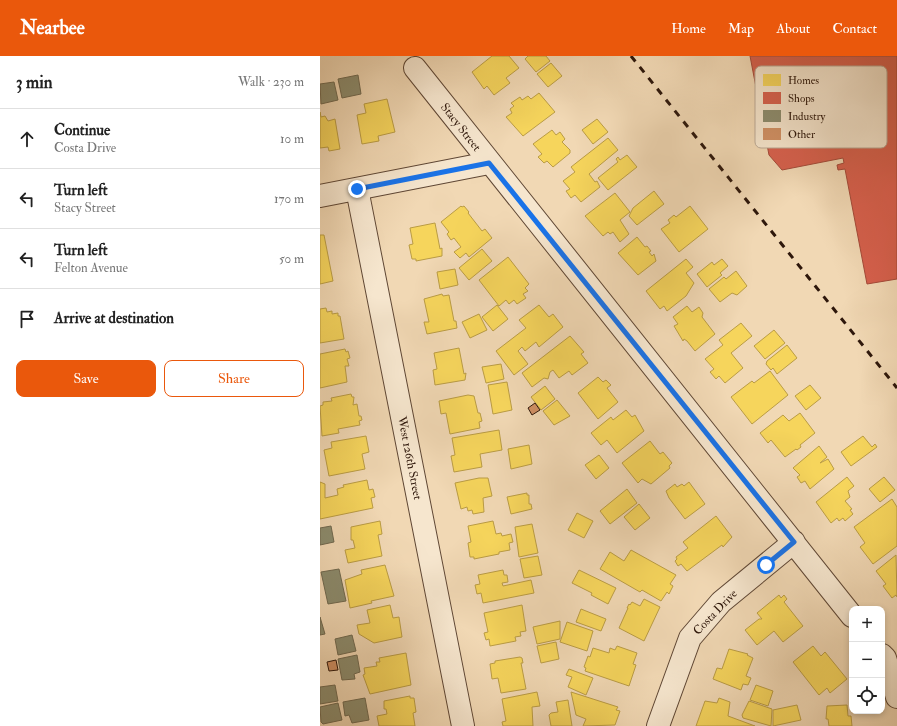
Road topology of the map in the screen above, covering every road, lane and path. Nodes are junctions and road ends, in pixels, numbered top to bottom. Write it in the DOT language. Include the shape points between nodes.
graph roads {
  1 [pos="415,68"];
  2 [pos="489,163"];
  3 [pos="357,189"];
  4 [pos="320,196"];
  5 [pos="794,542"];
  6 [pos="849,612"];
  7 [pos="885,658"];
  8 [pos="897,697"];
  9 [pos="463,726"];
  10 [pos="658,726"];
  1 -- 2 [label="street, Stacy Street"];
  2 -- 3 [label="street"];
  2 -- 5 [label="street, Stacy Street"];
  3 -- 4 [label="street"];
  3 -- 9 [label="street, West 126th Street"];
  5 -- 6 [label="street, Stacy Street"];
  5 -- 10 [label="street, Costa Drive" via="721,602 690,638"];
  7 -- 8 [label="street"];
}
